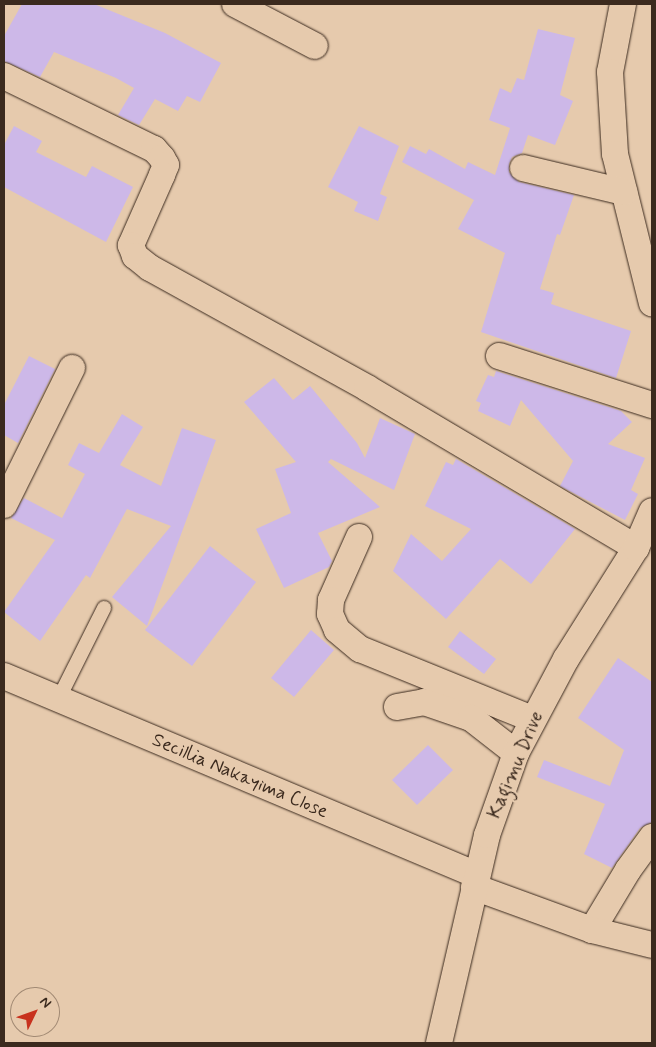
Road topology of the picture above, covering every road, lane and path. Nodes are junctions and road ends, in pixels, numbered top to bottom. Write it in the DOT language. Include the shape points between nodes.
graph roads {
  1 [pos="235,4"];
  2 [pos="623,4"];
  3 [pos="315,46"];
  4 [pos="4,76"];
  5 [pos="523,168"];
  6 [pos="624,192"];
  7 [pos="652,304"];
  8 [pos="499,356"];
  9 [pos="72,368"];
  10 [pos="652,406"];
  11 [pos="4,505"];
  12 [pos="652,511"];
  13 [pos="359,537"];
  14 [pos="636,548"];
  15 [pos="104,608"];
  16 [pos="4,676"];
  17 [pos="58,700"];
  18 [pos="397,707"];
  19 [pos="532,720"];
  20 [pos="516,753"];
  21 [pos="652,838"];
  22 [pos="475,881"];
  23 [pos="592,930"];
  24 [pos="652,945"];
  25 [pos="438,1043"];
  1 -- 3 [label="street"];
  2 -- 6 [label="street" via="610,72 615,154"];
  4 -- 14 [label="street" via="154,149 162,158 166,165 131,245 135,256 150,268 367,388"];
  5 -- 6 [label="street"];
  6 -- 7 [label="street"];
  8 -- 10 [label="street"];
  9 -- 11 [label="street"];
  12 -- 14 [label="street, Kagimu Drive"];
  13 -- 19 [label="street" via="331,600 330,614 337,630 360,649"];
  14 -- 19 [label="street, Kagimu Drive"];
  15 -- 17 [label="lane"];
  16 -- 17 [label="street, Secillia Nakayima Close"];
  17 -- 22 [label="street, Secillia Nakayima Close"];
  18 -- 20 [label="street" via="424,702 471,718"];
  19 -- 20 [label="street, Kagimu Drive"];
  20 -- 22 [label="street, Kagimu Drive"];
  21 -- 23 [label="street" via="628,870"];
  22 -- 23 [label="street, Secillia Nakayima Close"];
  22 -- 25 [label="street, Kagimu Drive"];
  23 -- 24 [label="street, Secillia Nakayima Close"];
}
